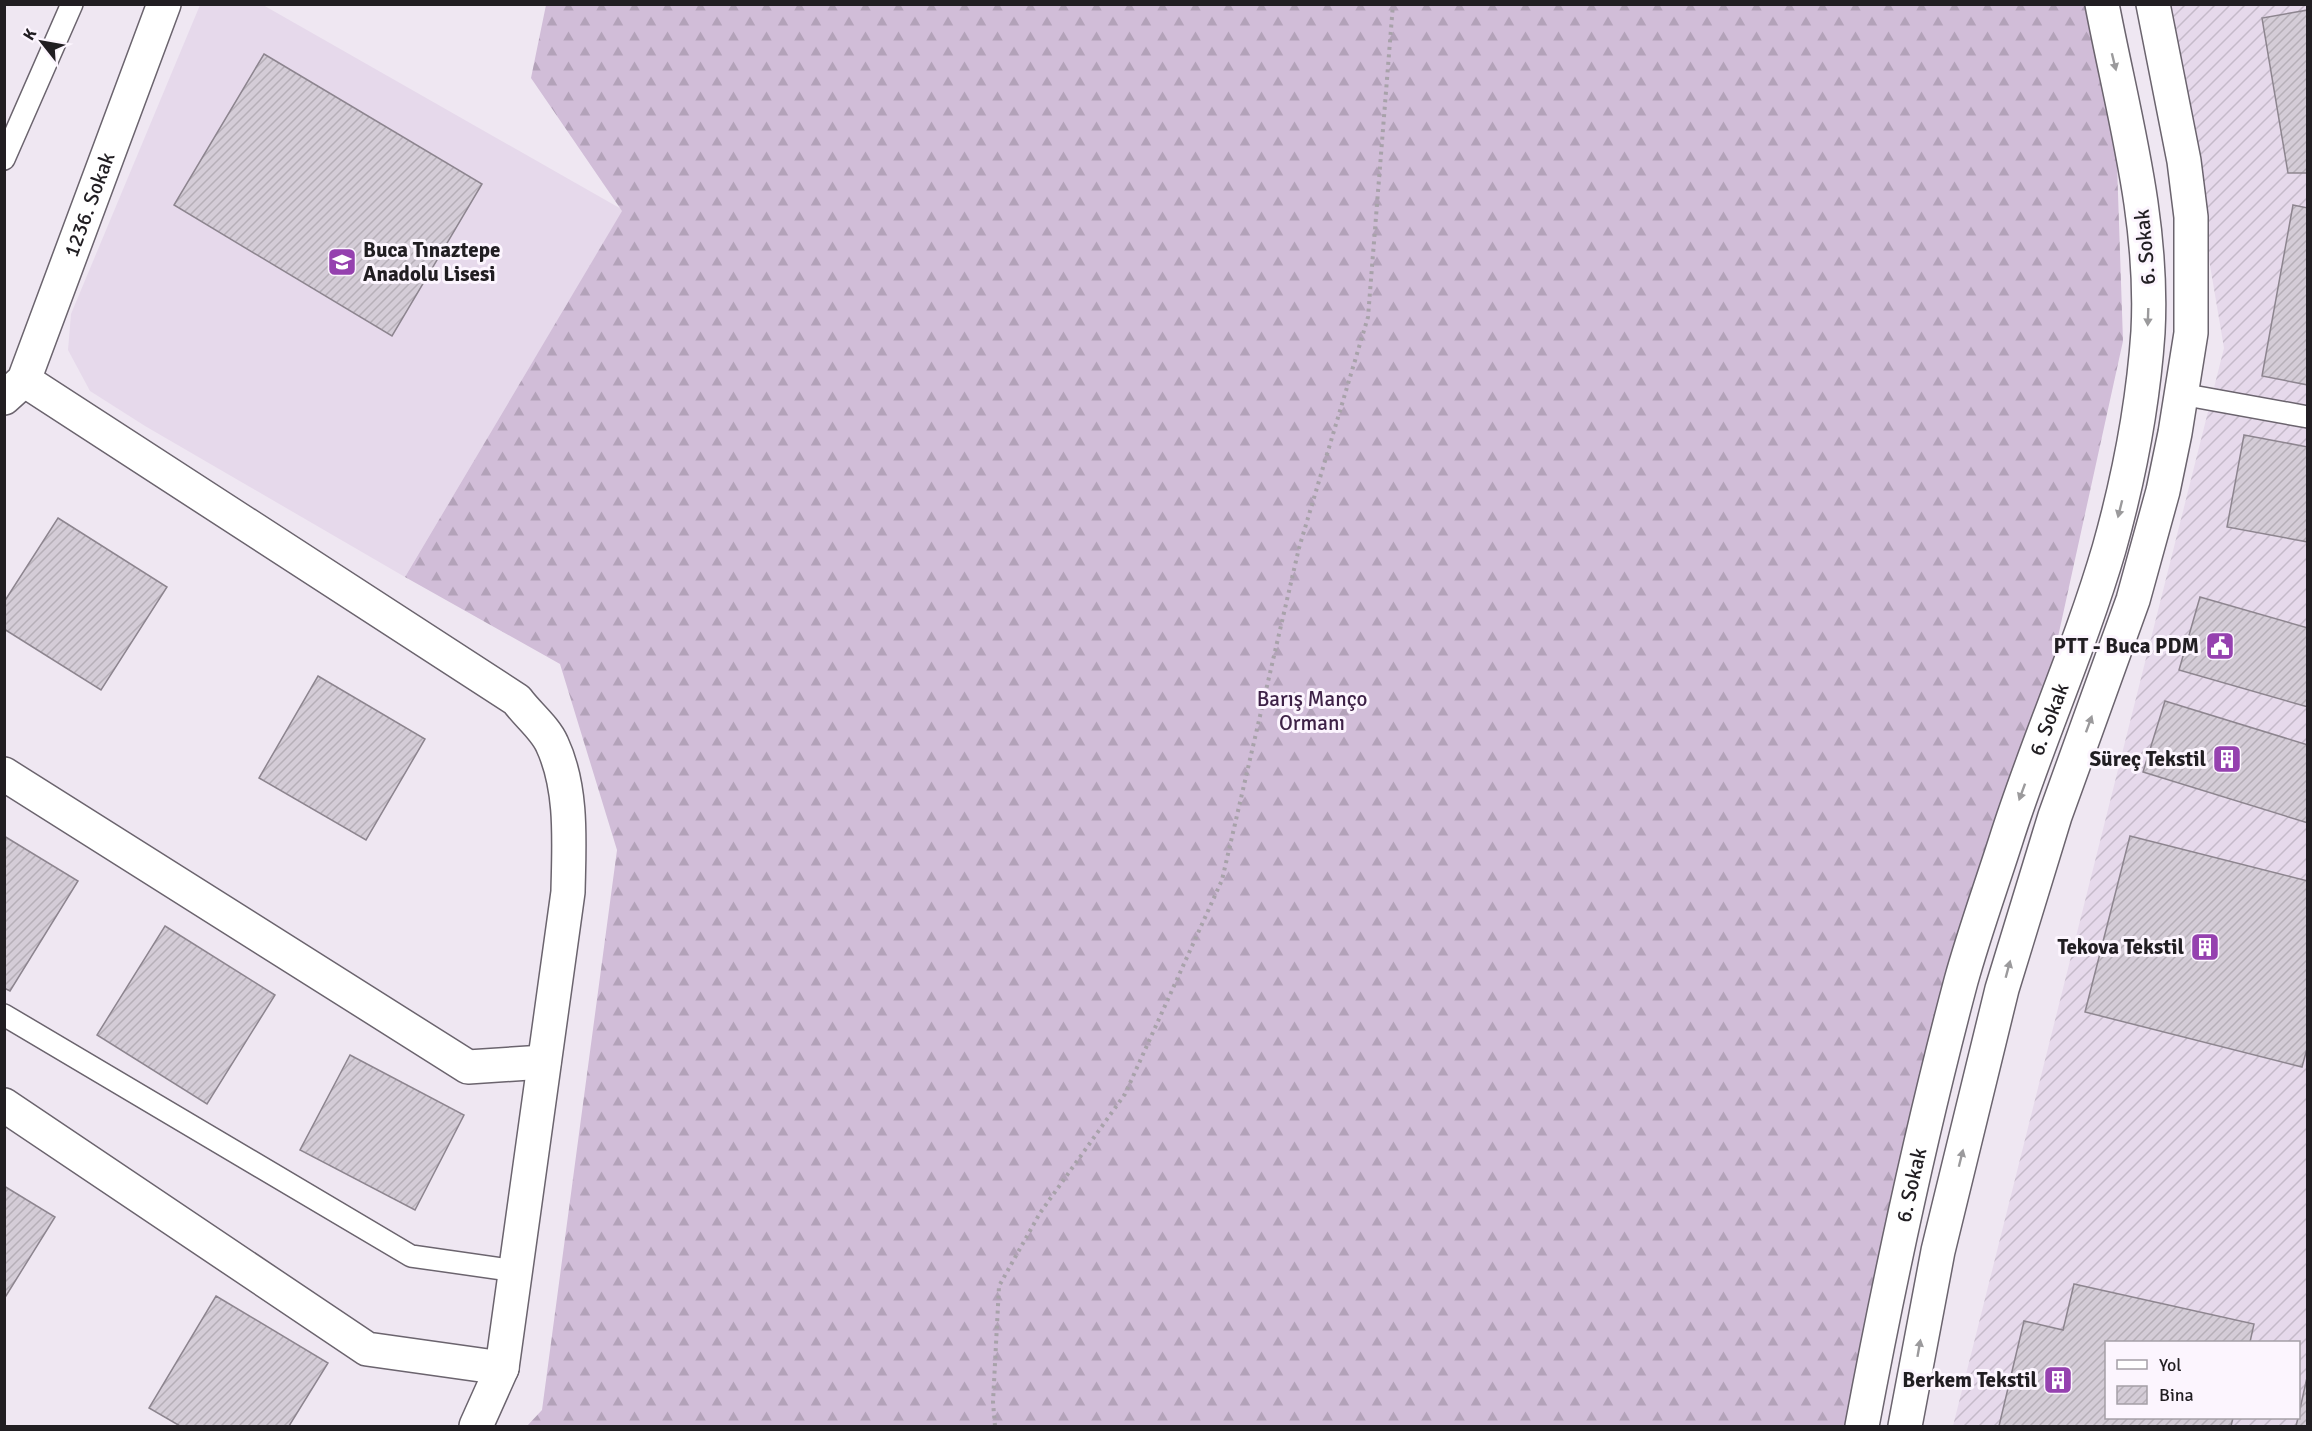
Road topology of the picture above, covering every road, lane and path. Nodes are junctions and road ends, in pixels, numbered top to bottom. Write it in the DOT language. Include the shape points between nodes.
graph roads {
  1 [pos="72,4"];
  2 [pos="164,4"];
  3 [pos="1393,4"];
  4 [pos="2102,4"];
  5 [pos="2153,4"];
  6 [pos="4,159"];
  7 [pos="14,389"];
  8 [pos="2181,394"];
  9 [pos="2307,417"];
  10 [pos="4,774"];
  11 [pos="4,1015"];
  12 [pos="544,1062"];
  13 [pos="4,1105"];
  14 [pos="516,1271"];
  15 [pos="502,1368"];
  16 [pos="476,1426"];
  17 [pos="994,1426"];
  18 [pos="1862,1426"];
  19 [pos="1905,1426"];
  1 -- 6 [label="lane"];
  2 -- 7 [label="street, 1236. Sokak"];
  3 -- 17 [label="path" via="1368,317 1299,548 1222,880 1125,1094 1040,1213 999,1286"];
  4 -- 18 [label="street, 6. Sokak, one-way" via="2129,124 2148,252 2147,335 2137,423 2106,560 2018,802 1962,978 1892,1267"];
  5 -- 8 [label="street, 6. Sokak" via="2191,217 2191,333"];
  7 -- 12 [label="street" via="516,700 551,743 564,787 569,838 568,892"];
  8 -- 9 [label="lane"];
  19 -- 8 [label="street, 6. Sokak, one-way" via="1938,1251 2002,989 2051,827 2133,600 2163,491"];
  10 -- 12 [label="street" via="468,1067"];
  11 -- 14 [label="lane" via="411,1256"];
  12 -- 14 [label="street"];
  13 -- 15 [label="street" via="367,1349"];
  14 -- 15 [label="street"];
  15 -- 16 [label="street"];
}
